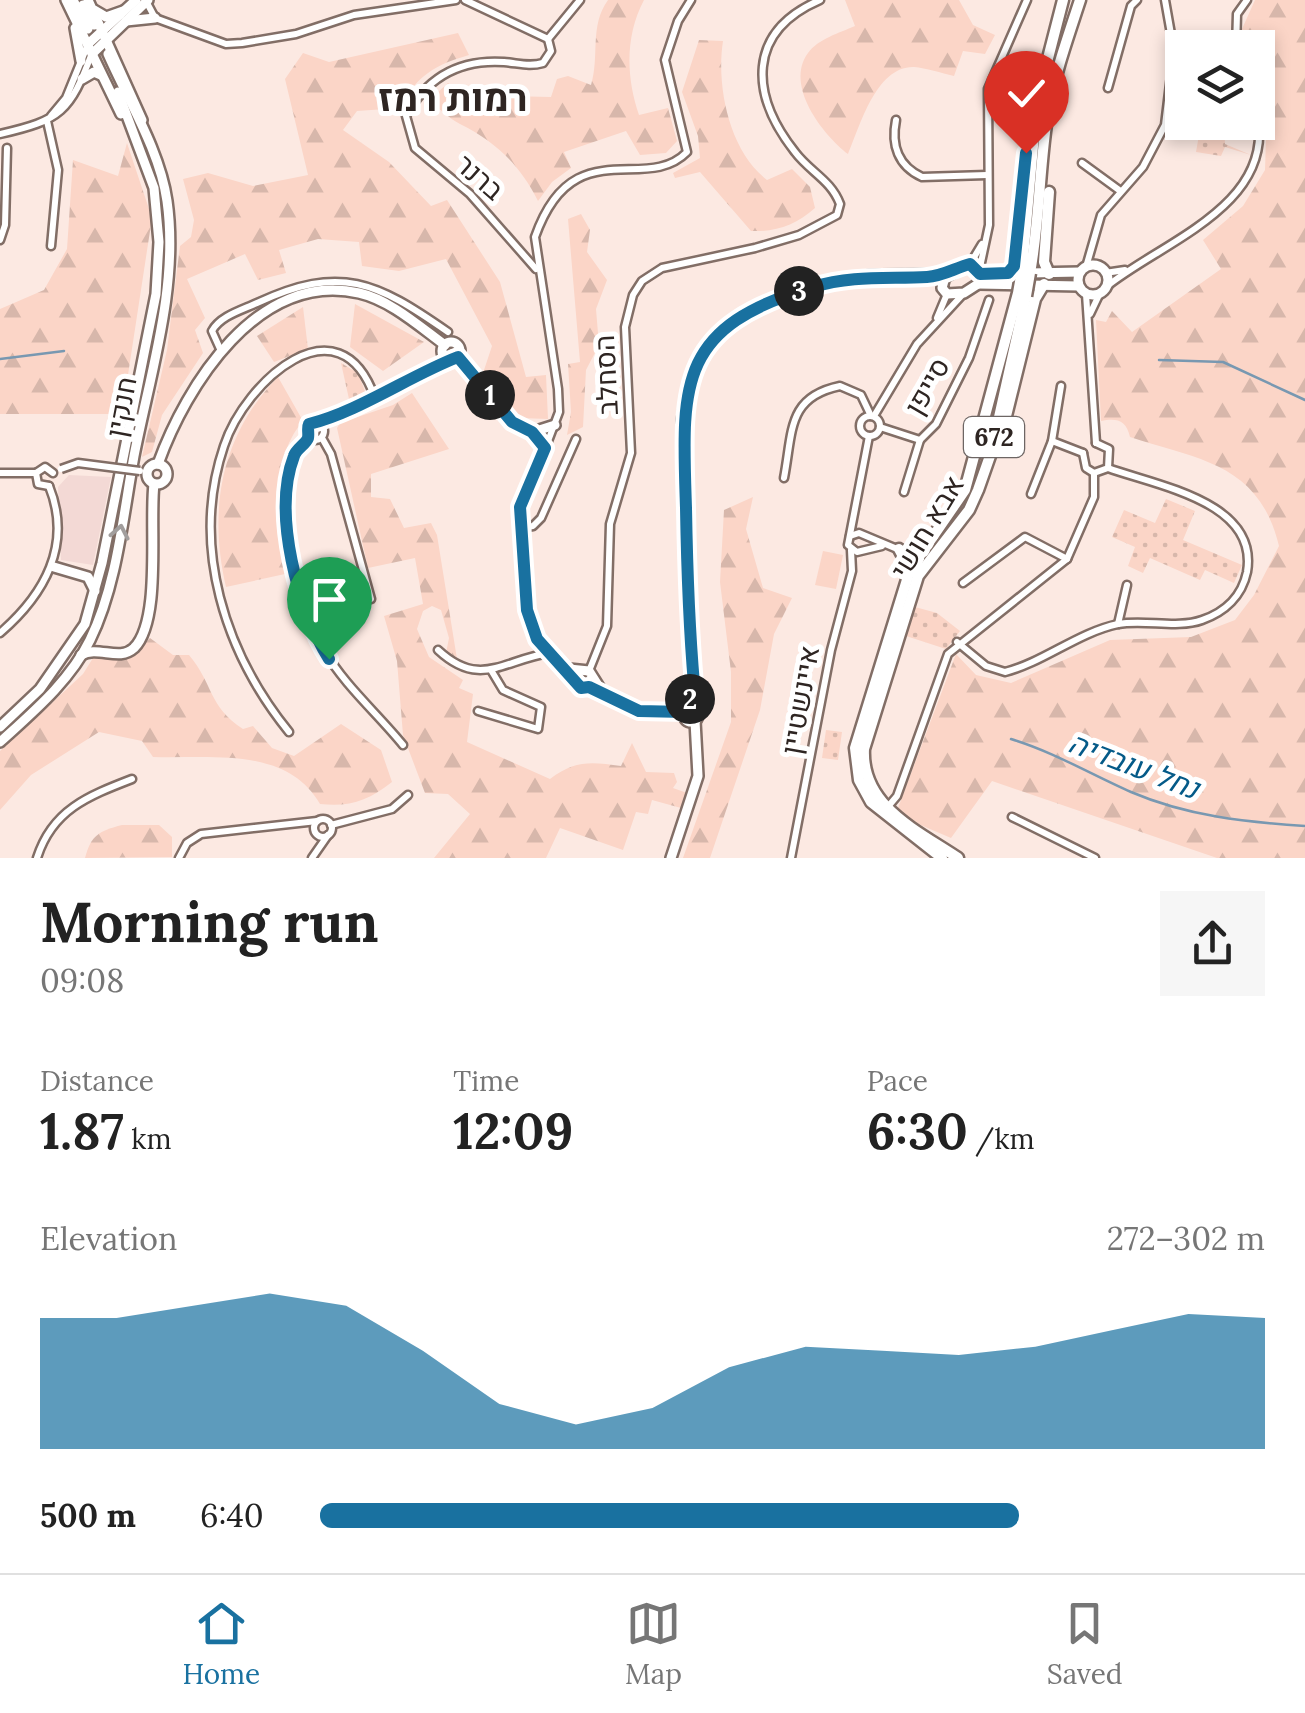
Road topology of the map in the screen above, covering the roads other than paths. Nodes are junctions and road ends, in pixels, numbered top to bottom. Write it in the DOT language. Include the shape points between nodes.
graph roads {
  1 [pos="144,0"];
  2 [pos="456,0"];
  3 [pos="465,0"];
  4 [pos="580,0"];
  5 [pos="691,0"];
  6 [pos="820,0"];
  7 [pos="1027,0"];
  8 [pos="1063,0"];
  9 [pos="1080,0"];
  10 [pos="1137,0"];
  11 [pos="1165,0"];
  12 [pos="1247,0"];
  13 [pos="77,1"];
  14 [pos="155,18"];
  15 [pos="121,20"];
  16 [pos="98,30"];
  17 [pos="1237,30"];
  18 [pos="548,39"];
  19 [pos="102,53"];
  20 [pos="80,61"];
  21 [pos="1058,63"];
  22 [pos="82,79"];
  23 [pos="105,79"];
  24 [pos="1108,88"];
  25 [pos="1037,101"];
  26 [pos="47,120"];
  27 [pos="896,120"];
  28 [pos="35,126"];
  29 [pos="0,134"];
  30 [pos="52,136"];
  31 [pos="1256,140"];
  32 [pos="7,148"];
  33 [pos="1082,162"];
  34 [pos="149,170"];
  35 [pos="987,175"];
  36 [pos="1118,190"];
  37 [pos="534,238"];
  38 [pos="986,238"];
  39 [pos="0,240"];
  40 [pos="519,244"];
  41 [pos="51,246"];
  42 [pos="970,264"];
  43 [pos="1088,266"];
  44 [pos="1126,270"];
  45 [pos="1026,271"];
  46 [pos="951,272"];
  47 [pos="1105,273"];
  48 [pos="1006,274"];
  49 [pos="540,275"];
  50 [pos="926,277"];
  51 [pos="979,277"];
  52 [pos="1047,279"];
  53 [pos="944,290"];
  54 [pos="1083,290"];
  55 [pos="1103,290"];
  56 [pos="964,293"];
  57 [pos="1022,294"];
  58 [pos="989,300"];
  59 [pos="1089,315"];
  60 [pos="935,324"];
  61 [pos="448,332"];
  62 [pos="444,344"];
  63 [pos="220,351"];
  64 [pos="458,357"];
  65 [pos="446,358"];
  66 [pos="1061,386"];
  67 [pos="375,398"];
  68 [pos="872,416"];
  69 [pos="320,424"];
  70 [pos="555,425"];
  71 [pos="880,427"];
  72 [pos="532,432"];
  73 [pos="868,436"];
  74 [pos="308,437"];
  75 [pos="322,438"];
  76 [pos="576,439"];
  77 [pos="920,440"];
  78 [pos="1052,441"];
  79 [pos="1096,443"];
  80 [pos="545,448"];
  81 [pos="991,453"];
  82 [pos="1083,454"];
  83 [pos="158,464"];
  84 [pos="1108,468"];
  85 [pos="57,471"];
  86 [pos="143,472"];
  87 [pos="0,473"];
  88 [pos="36,473"];
  89 [pos="1094,473"];
  90 [pos="784,478"];
  91 [pos="154,484"];
  92 [pos="49,486"];
  93 [pos="904,492"];
  94 [pos="1031,494"];
  95 [pos="521,528"];
  96 [pos="858,535"];
  97 [pos="882,546"];
  98 [pos="865,548"];
  99 [pos="852,550"];
  100 [pos="899,550"];
  101 [pos="922,559"];
  102 [pos="1066,559"];
  103 [pos="102,563"];
  104 [pos="54,567"];
  105 [pos="910,570"];
  106 [pos="963,583"];
  107 [pos="1127,585"];
  108 [pos="95,592"];
  109 [pos="371,599"];
  110 [pos="1118,624"];
  111 [pos="96,626"];
  112 [pos="0,632"];
  113 [pos="957,642"];
  114 [pos="438,650"];
  115 [pos="105,652"];
  116 [pos="549,653"];
  117 [pos="79,657"];
  118 [pos="490,670"];
  119 [pos="585,678"];
  120 [pos="478,711"];
  121 [pos="689,715"];
  122 [pos="0,727"];
  123 [pos="289,732"];
  124 [pos="0,742"];
  125 [pos="402,745"];
  126 [pos="132,779"];
  127 [pos="408,796"];
  128 [pos="887,803"];
  129 [pos="1012,817"];
  130 [pos="317,821"];
  131 [pos="297,823"];
  132 [pos="330,830"];
  133 [pos="316,833"];
  134 [pos="36,858"];
  135 [pos="179,858"];
  136 [pos="312,858"];
  137 [pos="671,858"];
  138 [pos="790,858"];
  139 [pos="942,858"];
  140 [pos="958,858"];
  141 [pos="1095,858"];
  1 -- 14 [label="street"];
  1 -- 15 [label="street"];
  2 -- 14 [label="street" via="242,43"];
  3 -- 18 [label="street"];
  4 -- 18 [label="street"];
  5 -- 37 [label="street" via="665,60 687,152 665,164 610,168 567,184"];
  6 -- 119 [label="street, הסחלב" via="774,31 761,74 795,153 834,189 837,214 799,235 662,268 633,295 624,327 631,453 610,524 607,626"];
  7 -- 35 [label="street" via="988,89"];
  8 -- 25 [label="main road, אבא חושי / 672"];
  9 -- 21 [label="main road, אבא חושי / 672"];
  10 -- 24 [label="street"];
  11 -- 36 [label="street" via="1174,51 1164,125 1157,148"];
  12 -- 17 [label="street"];
  13 -- 15 [label="street"];
  13 -- 16 [label="street"];
  13 -- 19 [label="street"];
  13 -- 20 [label="street"];
  14 -- 15 [label="street"];
  15 -- 16 [label="street"];
  15 -- 16 [label="street"];
  15 -- 19 [label="street"];
  16 -- 19 [label="street"];
  16 -- 19 [label="street"];
  18 -- 40 [label="street, ברנר" via="551,51 543,63 472,63 437,76 406,116 415,148"];
  19 -- 20 [label="street"];
  19 -- 22 [label="street"];
  19 -- 23 [label="street"];
  19 -- 34 [label="street, חנקין"];
  111 -- 19 [label="street, חנקין, one-way" via="165,299 170,242 163,179"];
  20 -- 26 [label="street" via="66,98"];
  21 -- 45 [label="main road, אבא חושי / 672"];
  21 -- 52 [label="main road"];
  22 -- 23 [label="street" via="96,72"];
  22 -- 26 [label="street" via="68,107"];
  23 -- 34 [label="street"];
  25 -- 45 [label="main road, אבא חושי / 672"];
  25 -- 48 [label="main road" via="1027,134 1014,266"];
  26 -- 28 [label="street"];
  26 -- 30 [label="street"];
  27 -- 35 [label="street" via="894,143 914,174"];
  28 -- 29 [label="street"];
  28 -- 30 [label="street"];
  30 -- 41 [label="street" via="58,170"];
  31 -- 44 [label="street" via="1254,163 1227,202"];
  32 -- 39 [label="street"];
  33 -- 36 [label="street"];
  34 -- 103 [label="street, חנקין" via="158,211 156,294"];
  35 -- 38 [label="street"];
  36 -- 43 [label="street" via="1101,215"];
  37 -- 40 [label="street"];
  37 -- 49 [label="street"];
  38 -- 42 [label="street"];
  38 -- 51 [label="street"];
  40 -- 49 [label="street, ברנר"];
  42 -- 46 [label="street"];
  42 -- 51 [label="street"];
  43 -- 47 [label="street"];
  43 -- 52 [label="street"];
  43 -- 54 [label="street"];
  44 -- 47 [label="street"];
  44 -- 55 [label="street"];
  45 -- 57 [label="main road, אבא חושי / 672, bridge"];
  46 -- 50 [label="street"];
  46 -- 53 [label="street"];
  47 -- 55 [label="street"];
  48 -- 51 [label="street"];
  48 -- 52 [label="street"];
  49 -- 70 [label="street" via="556,356"];
  50 -- 53 [label="street"];
  50 -- 121 [label="street" via="837,281 756,308 734,319 692,375 682,421 694,684"];
  51 -- 52 [label="street"];
  51 -- 56 [label="street"];
  52 -- 54 [label="street"];
  52 -- 81 [label="main road" via="1035,299"];
  53 -- 56 [label="street"];
  53 -- 60 [label="street"];
  54 -- 55 [label="street"];
  54 -- 59 [label="street"];
  55 -- 59 [label="street"];
  56 -- 60 [label="street"];
  57 -- 81 [label="main road, אבא חושי / 672"];
  57 -- 101 [label="main road, אבא חושי / 672" via="965,490"];
  58 -- 77 [label="street, סייפן" via="969,358 936,424"];
  59 -- 79 [label="street"];
  60 -- 68 [label="street"];
  61 -- 63 [label="street" via="371,284 325,281 288,289 223,319 212,331"];
  62 -- 63 [label="street" via="370,296 327,291 272,310"];
  62 -- 64 [label="street" via="458,344"];
  62 -- 65 [label="street"];
  63 -- 83 [label="street" via="186,399"];
  64 -- 65 [label="street"];
  64 -- 72 [label="street" via="512,422"];
  65 -- 67 [label="street"];
  66 -- 78 [label="street"];
  67 -- 69 [label="street"];
  67 -- 123 [label="street" via="363,369 336,352 311,353 270,374 231,429 211,513 215,573 227,625"];
  68 -- 71 [label="street"];
  68 -- 73 [label="street" via="861,423"];
  68 -- 90 [label="street" via="861,395 840,386 806,398 798,407"];
  69 -- 74 [label="street" via="309,424"];
  69 -- 75 [label="street"];
  70 -- 72 [label="street"];
  70 -- 80 [label="street"];
  71 -- 73 [label="street"];
  71 -- 77 [label="street"];
  72 -- 80 [label="street"];
  73 -- 96 [label="street" via="853,514"];
  74 -- 75 [label="street"];
  74 -- 125 [label="street" via="293,457 288,503 304,605 329,659"];
  75 -- 109 [label="street"];
  76 -- 95 [label="street" via="542,518"];
  77 -- 93 [label="street, סייפן"];
  78 -- 82 [label="street"];
  78 -- 94 [label="street"];
  79 -- 82 [label="street"];
  79 -- 84 [label="street" via="1111,454"];
  80 -- 95 [label="street" via="522,498"];
  81 -- 101 [label="main road, אבא חושי / 672" via="969,510"];
  82 -- 89 [label="street"];
  83 -- 86 [label="street"];
  83 -- 91 [label="street" via="166,476"];
  84 -- 89 [label="street"];
  84 -- 110 [label="street" via="1222,511 1247,541 1249,557 1239,594 1213,616"];
  85 -- 86 [label="street, bridge" via="78,463"];
  85 -- 88 [label="street" via="44,467"];
  85 -- 92 [label="street"];
  86 -- 91 [label="street"];
  87 -- 88 [label="street"];
  88 -- 92 [label="street" via="38,484"];
  89 -- 102 [label="street" via="1094,497"];
  91 -- 115 [label="street" via="145,624 132,649"];
  92 -- 104 [label="street" via="56,515"];
  95 -- 116 [label="street" via="527,610"];
  96 -- 97 [label="street"];
  96 -- 98 [label="street"];
  96 -- 99 [label="street, איינשטיין"];
  97 -- 98 [label="street"];
  97 -- 100 [label="street"];
  98 -- 99 [label="street"];
  99 -- 138 [label="street, איינשטיין"];
  100 -- 101 [label="street"];
  100 -- 105 [label="main road"];
  101 -- 105 [label="main road, אבא חושי / 672"];
  101 -- 128 [label="main road, אבא חושי / 672" via="864,749 867,776"];
  102 -- 106 [label="street" via="1025,537"];
  102 -- 113 [label="street"];
  103 -- 104 [label="street" via="90,571"];
  103 -- 108 [label="street, חנקין"];
  104 -- 108 [label="street" via="88,577"];
  104 -- 112 [label="street" via="40,592"];
  105 -- 128 [label="main road, אבא חושי / 672" via="855,748 859,780"];
  107 -- 110 [label="street"];
  108 -- 122 [label="street, חנקין" via="64,659"];
  110 -- 113 [label="street" via="1005,672"];
  111 -- 115 [label="street" via="96,643"];
  111 -- 117 [label="street, חנקין"];
  113 -- 128 [label="street" via="940,668"];
  114 -- 118 [label="street" via="469,671"];
  115 -- 117 [label="street"];
  116 -- 118 [label="street"];
  116 -- 119 [label="street"];
  117 -- 124 [label="street, חנקין" via="51,695"];
  118 -- 120 [label="street" via="503,690 541,707 542,718 538,730"];
  119 -- 121 [label="street" via="639,711"];
  121 -- 137 [label="street" via="698,776"];
  126 -- 134 [label="street" via="64,812"];
  127 -- 132 [label="street" via="392,809"];
  128 -- 139 [label="main road"];
  128 -- 140 [label="main road"];
  129 -- 141 [label="street"];
  130 -- 131 [label="street"];
  130 -- 132 [label="street" via="324,819"];
  130 -- 133 [label="street"];
  131 -- 133 [label="street"];
  131 -- 135 [label="street" via="202,834 187,842"];
  132 -- 133 [label="street"];
  132 -- 136 [label="street"];
  133 -- 136 [label="street"];
}
